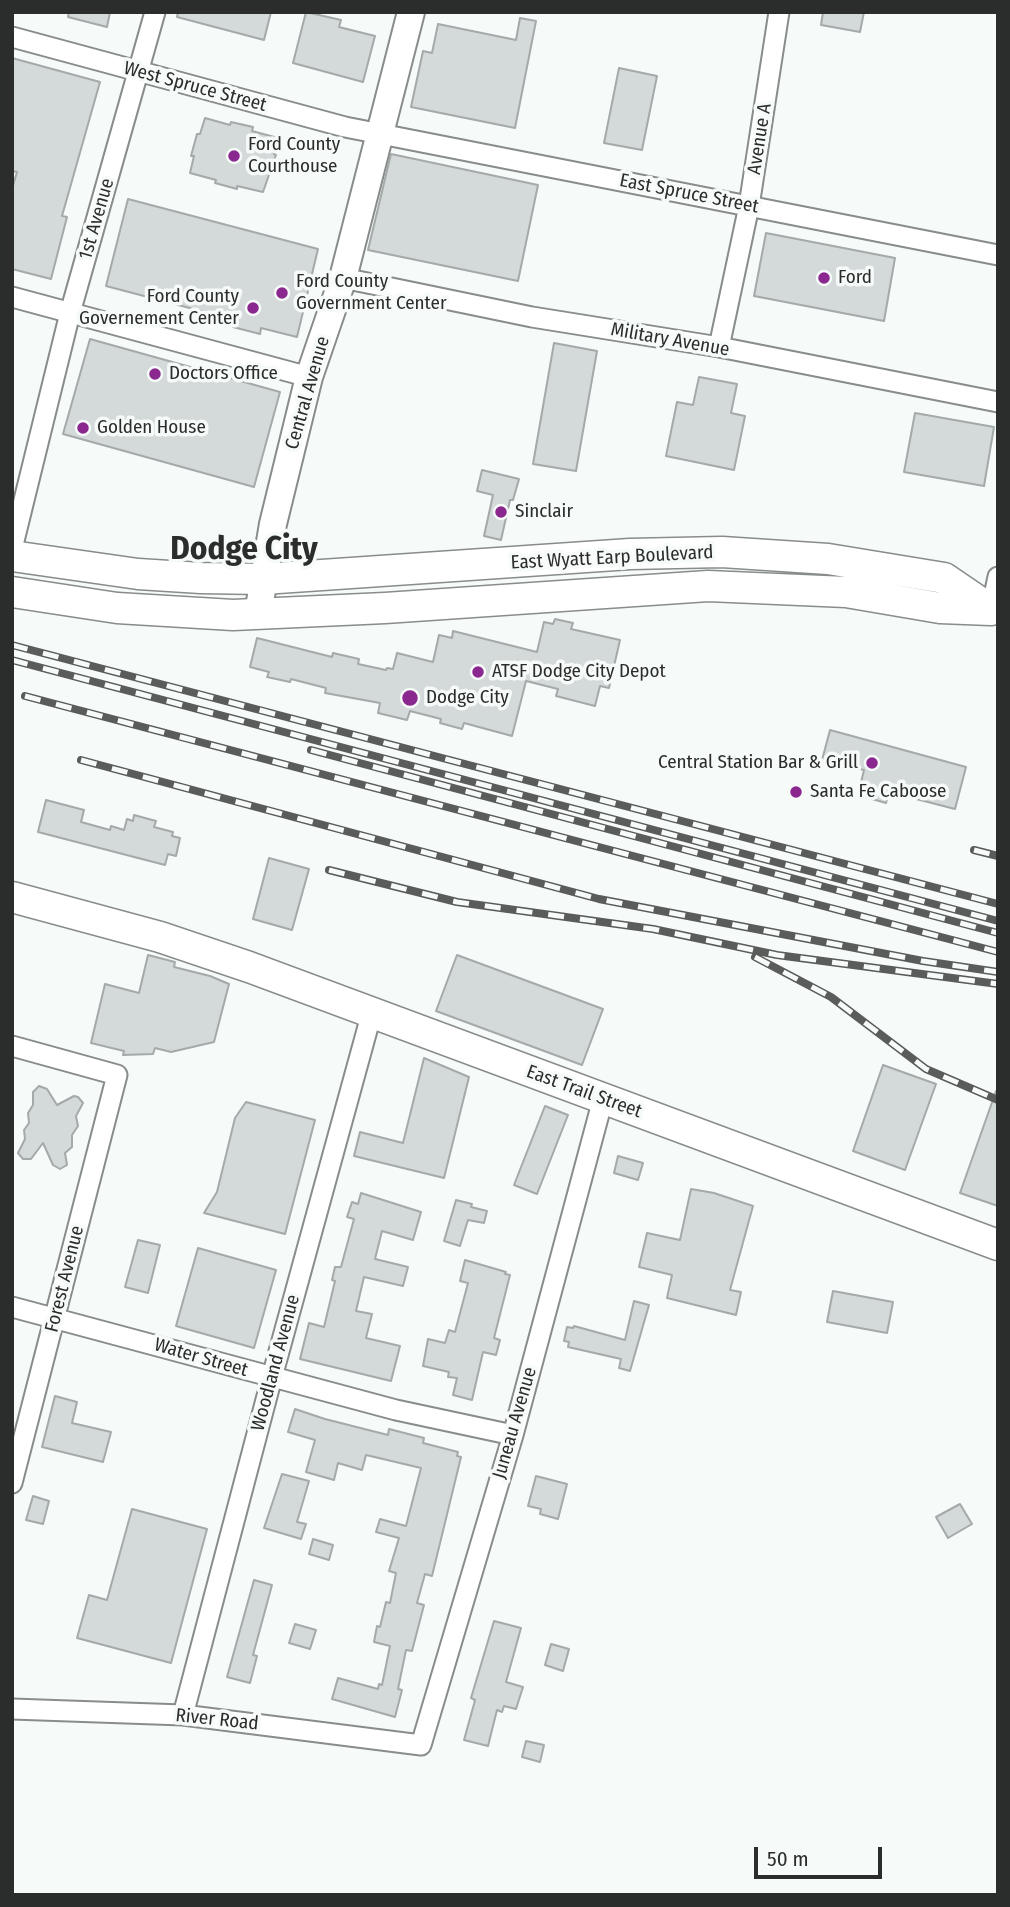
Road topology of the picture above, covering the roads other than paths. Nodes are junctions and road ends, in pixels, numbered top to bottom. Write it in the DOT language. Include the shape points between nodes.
graph roads {
  1 [pos="155,12"];
  2 [pos="411,12"];
  3 [pos="779,12"];
  4 [pos="12,37"];
  5 [pos="138,71"];
  6 [pos="379,134"];
  7 [pos="749,206"];
  8 [pos="998,255"];
  9 [pos="343,278"];
  10 [pos="12,297"];
  11 [pos="70,313"];
  12 [pos="719,347"];
  13 [pos="309,377"];
  14 [pos="998,402"];
  15 [pos="12,549"];
  16 [pos="12,555"];
  17 [pos="998,577"];
  18 [pos="263,579"];
  19 [pos="12,592"];
  20 [pos="994,610"];
  21 [pos="258,614"];
  22 [pos="12,897"];
  23 [pos="372,1012"];
  24 [pos="12,1046"];
  25 [pos="603,1099"];
  26 [pos="998,1244"];
  27 [pos="12,1307"];
  28 [pos="55,1318"];
  29 [pos="272,1377"];
  30 [pos="513,1435"];
  31 [pos="12,1483"];
  32 [pos="12,1709"];
  33 [pos="183,1715"];
  34 [pos="421,1745"];
  1 -- 5 [label="street, 1st Avenue"];
  2 -- 6 [label="street, Central Avenue"];
  3 -- 7 [label="street, Avenue A"];
  4 -- 5 [label="street, West Spruce Street"];
  5 -- 6 [label="street, West Spruce Street"];
  5 -- 11 [label="street, 1st Avenue"];
  6 -- 7 [label="street, East Spruce Street"];
  6 -- 9 [label="street, Central Avenue"];
  7 -- 8 [label="street, East Spruce Street"];
  7 -- 12 [label="street, Avenue A"];
  9 -- 12 [label="street, Military Avenue" via="532,317"];
  9 -- 13 [label="street, Central Avenue"];
  10 -- 11 [label="street"];
  11 -- 13 [label="street"];
  11 -- 15 [label="street, 1st Avenue"];
  12 -- 14 [label="street, Military Avenue"];
  13 -- 18 [label="street, Central Avenue"];
  16 -- 18 [label="main road, East Wyatt Earp Boulevard" via="138,574"];
  17 -- 20 [label="street"];
  18 -- 20 [label="main road, East Wyatt Earp Boulevard" via="722,552 828,559 944,578"];
  18 -- 21 [label="street, Central Avenue"];
  19 -- 21 [label="main road, East Wyatt Earp Boulevard" via="117,608"];
  20 -- 21 [label="main road, East Wyatt Earp Boulevard" via="940,608 846,592 708,586"];
  22 -- 23 [label="main road, East Trail Street" via="169,940"];
  23 -- 25 [label="main road, East Trail Street"];
  23 -- 29 [label="street, Woodland Avenue"];
  24 -- 28 [label="street, Forest Avenue" via="117,1075"];
  25 -- 26 [label="main road, East Trail Street"];
  25 -- 30 [label="street, Juneau Avenue"];
  27 -- 28 [label="street, Water Street"];
  28 -- 29 [label="street, Water Street"];
  28 -- 31 [label="street, Forest Avenue"];
  29 -- 30 [label="street, Water Street"];
  29 -- 33 [label="street, Woodland Avenue"];
  30 -- 34 [label="street, Juneau Avenue"];
  32 -- 33 [label="street, River Road"];
  33 -- 34 [label="street, River Road"];
}
